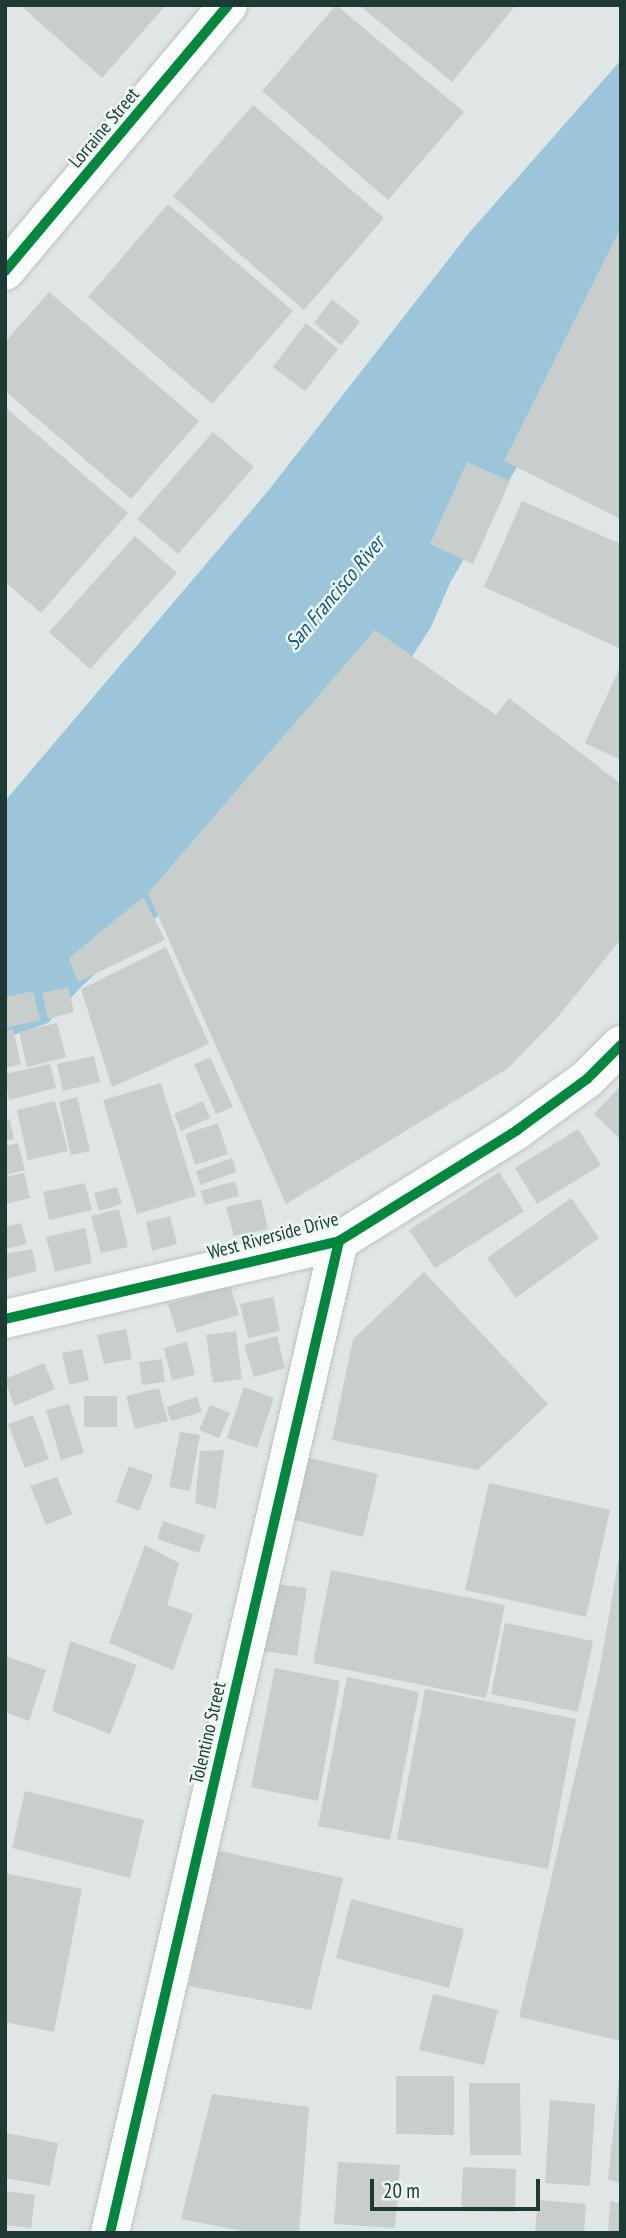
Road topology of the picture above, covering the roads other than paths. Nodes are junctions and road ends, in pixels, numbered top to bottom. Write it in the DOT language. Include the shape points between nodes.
graph roads {
  1 [pos="228,5"];
  2 [pos="5,271"];
  3 [pos="621,1045"];
  4 [pos="339,1241"];
  5 [pos="5,1319"];
  6 [pos="110,2233"];
  1 -- 2 [label="street, Lorraine Street"];
  3 -- 4 [label="street, West Riverside Drive" via="587,1079 517,1130"];
  4 -- 5 [label="street, West Riverside Drive"];
  4 -- 6 [label="street, Tolentino Street"];
}
